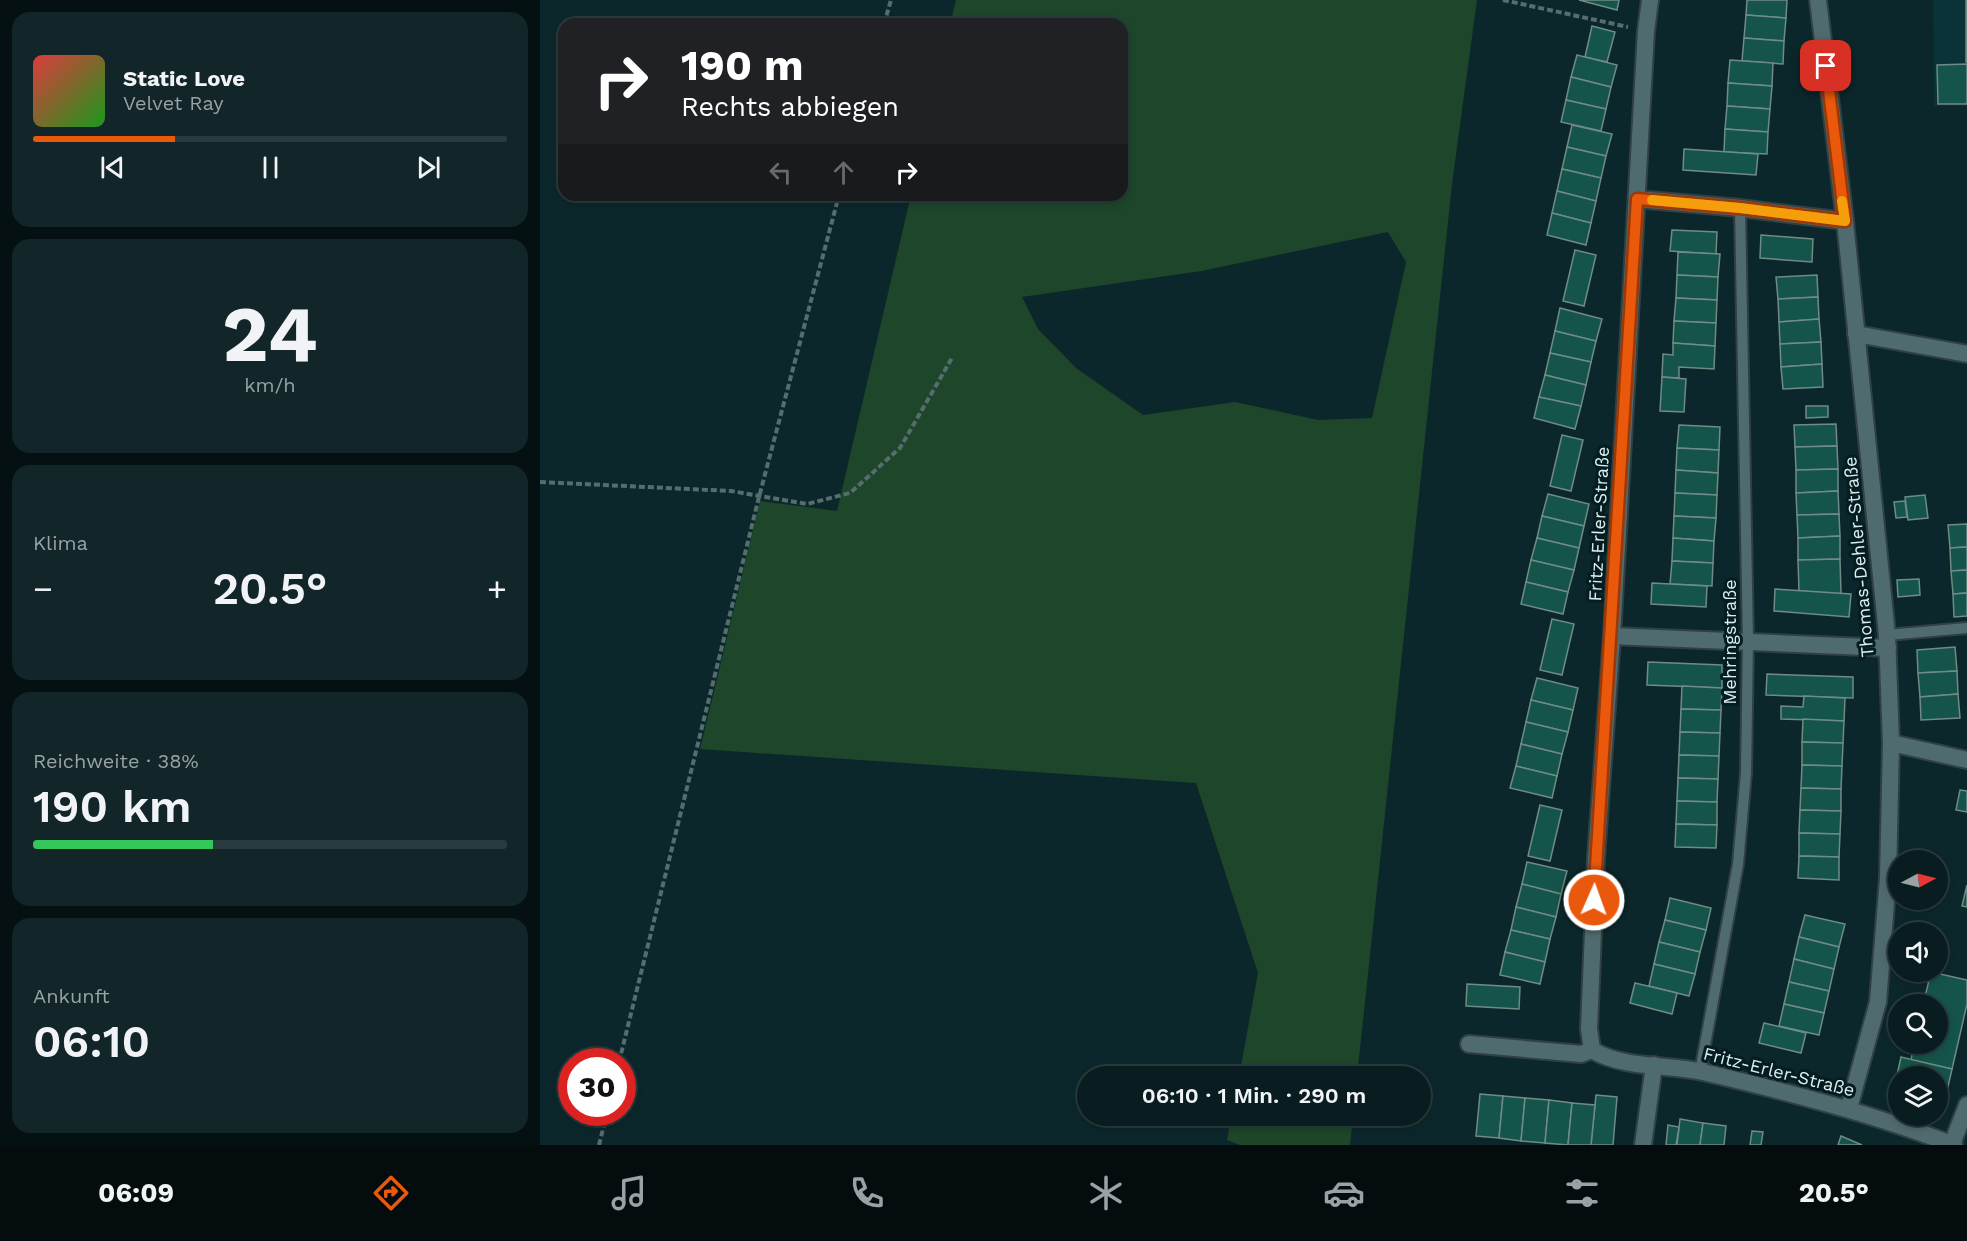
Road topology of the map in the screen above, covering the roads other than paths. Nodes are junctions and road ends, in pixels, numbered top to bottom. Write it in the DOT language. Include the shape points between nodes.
graph roads {
  1 [pos="1650,0"];
  2 [pos="1818,0"];
  3 [pos="1637,199"];
  4 [pos="1740,208"];
  5 [pos="1845,221"];
  6 [pos="1856,334"];
  7 [pos="1967,354"];
  8 [pos="1967,628"];
  9 [pos="1612,636"];
  10 [pos="1748,641"];
  11 [pos="1888,641"];
  12 [pos="1891,743"];
  13 [pos="1967,760"];
  14 [pos="1469,1044"];
  15 [pos="1592,1050"];
  16 [pos="1654,1065"];
  17 [pos="1700,1072"];
  18 [pos="1967,1105"];
  19 [pos="1849,1108"];
  20 [pos="1953,1144"];
  21 [pos="1642,1145"];
  1 -- 3 [label="street, Fritz-Erler-Straße"];
  2 -- 5 [label="street, Thomas-Dehler-Straße"];
  3 -- 4 [label="street"];
  3 -- 9 [label="street, Fritz-Erler-Straße"];
  4 -- 5 [label="street"];
  4 -- 10 [label="lane, Mehringstraße"];
  5 -- 6 [label="street, Thomas-Dehler-Straße"];
  6 -- 7 [label="street"];
  6 -- 11 [label="street, Thomas-Dehler-Straße"];
  8 -- 11 [label="lane"];
  9 -- 10 [label="street"];
  9 -- 15 [label="street, Fritz-Erler-Straße" via="1596,858 1589,1029"];
  10 -- 11 [label="street"];
  10 -- 17 [label="lane, Mehringstraße" via="1746,773 1738,864"];
  11 -- 12 [label="street, Thomas-Dehler-Straße"];
  12 -- 13 [label="street"];
  12 -- 19 [label="street, Thomas-Dehler-Straße" via="1888,878 1878,1002"];
  14 -- 15 [label="street, Fritz-Erler-Straße" via="1581,1054"];
  15 -- 16 [label="street, Fritz-Erler-Straße" via="1606,1058"];
  16 -- 17 [label="street, Fritz-Erler-Straße"];
  16 -- 21 [label="street"];
  17 -- 19 [label="street, Fritz-Erler-Straße"];
  18 -- 20 [label="street"];
  19 -- 20 [label="street, Fritz-Erler-Straße"];
}
